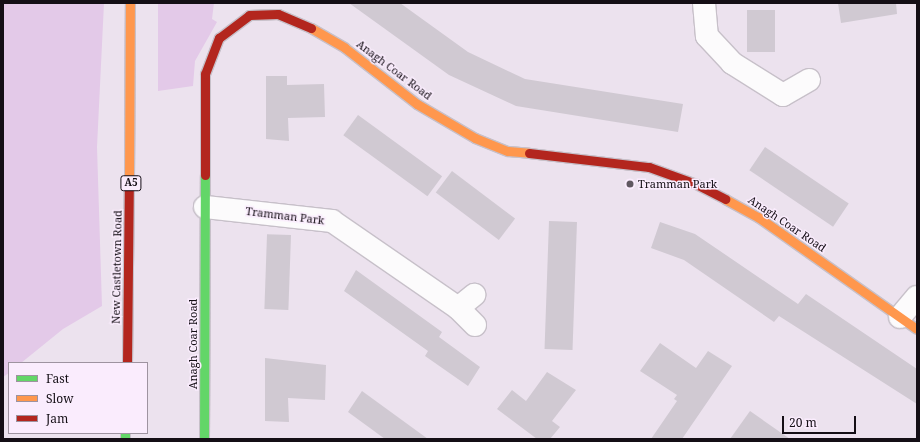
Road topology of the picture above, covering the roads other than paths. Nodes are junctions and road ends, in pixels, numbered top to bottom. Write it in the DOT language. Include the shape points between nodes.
graph roads {
  1 [pos="130,3"];
  2 [pos="704,3"];
  3 [pos="247,9"];
  4 [pos="809,80"];
  5 [pos="205,207"];
  6 [pos="917,297"];
  7 [pos="909,323"];
  8 [pos="475,325"];
  9 [pos="127,362"];
  10 [pos="204,439"];
  1 -- 9 [label="main road, New Castletown Road / A5"];
  2 -- 4 [label="street" via="707,36 732,63 783,95"];
  3 -- 5 [label="main road, Anagh Coar Road" via="219,38 205,74"];
  3 -- 7 [label="main road, Anagh Coar Road" via="278,14 303,23 345,48 417,104 475,138 508,151 649,167 696,184 758,217"];
  5 -- 8 [label="street, Tramman Park" via="332,221 466,301"];
  5 -- 10 [label="main road, Anagh Coar Road"];
  6 -- 7 [label="street"];
}
